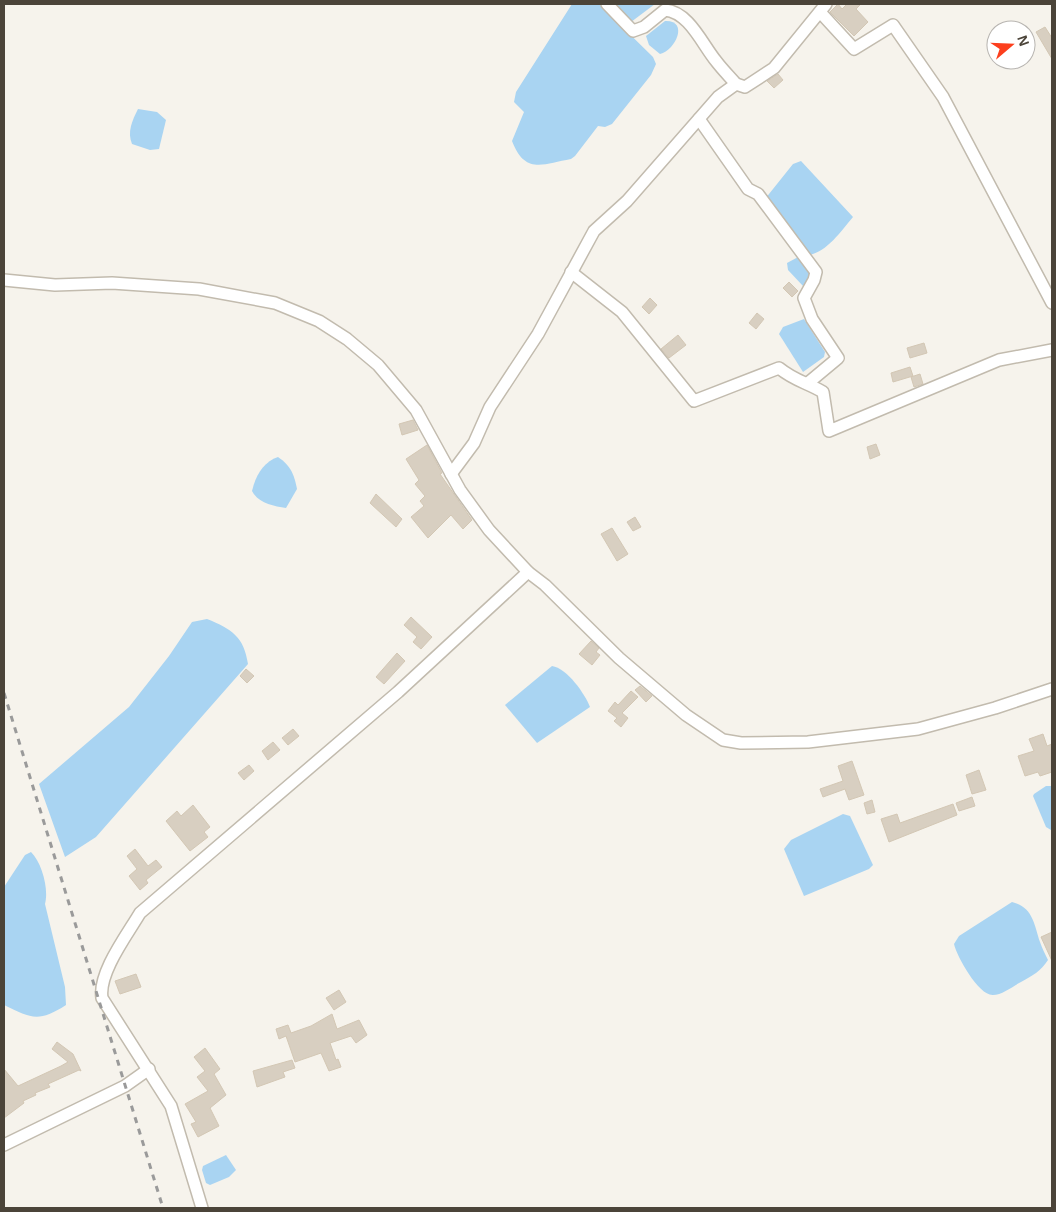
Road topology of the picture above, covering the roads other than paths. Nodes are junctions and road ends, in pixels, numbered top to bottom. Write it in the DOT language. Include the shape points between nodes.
graph roads {
  1 [pos="606,4"];
  2 [pos="823,8"];
  3 [pos="736,84"];
  4 [pos="699,120"];
  5 [pos="571,272"];
  6 [pos="4,280"];
  7 [pos="1052,303"];
  8 [pos="1052,350"];
  9 [pos="808,383"];
  10 [pos="451,474"];
  11 [pos="528,572"];
  12 [pos="1052,689"];
  13 [pos="148,1068"];
  14 [pos="4,1145"];
  15 [pos="202,1208"];
  1 -- 3 [label="street" via="633,31 644,27 665,10 672,10 686,21"];
  2 -- 3 [label="street" via="774,68 745,87"];
  2 -- 7 [label="street" via="854,49 893,25 943,97"];
  3 -- 4 [label="street" via="718,97"];
  4 -- 5 [label="street" via="627,201 594,231"];
  4 -- 9 [label="street" via="748,189 758,194 816,272 804,298 812,319 838,358"];
  5 -- 9 [label="street" via="622,312 694,401 779,368 794,380"];
  5 -- 10 [label="street" via="538,334 490,407 474,443"];
  6 -- 10 [label="street" via="55,285 112,283 199,289 275,304 319,321 378,364 393,381 416,410"];
  8 -- 9 [label="street" via="999,360 829,431 823,392"];
  10 -- 11 [label="street" via="489,530"];
  11 -- 12 [label="street" via="619,658 686,715 723,740 742,744 808,742 918,729"];
  11 -- 13 [label="street" via="398,692 140,914 113,959 101,990 102,998"];
  13 -- 14 [label="street" via="125,1086"];
  13 -- 15 [label="street" via="171,1106"];
}
